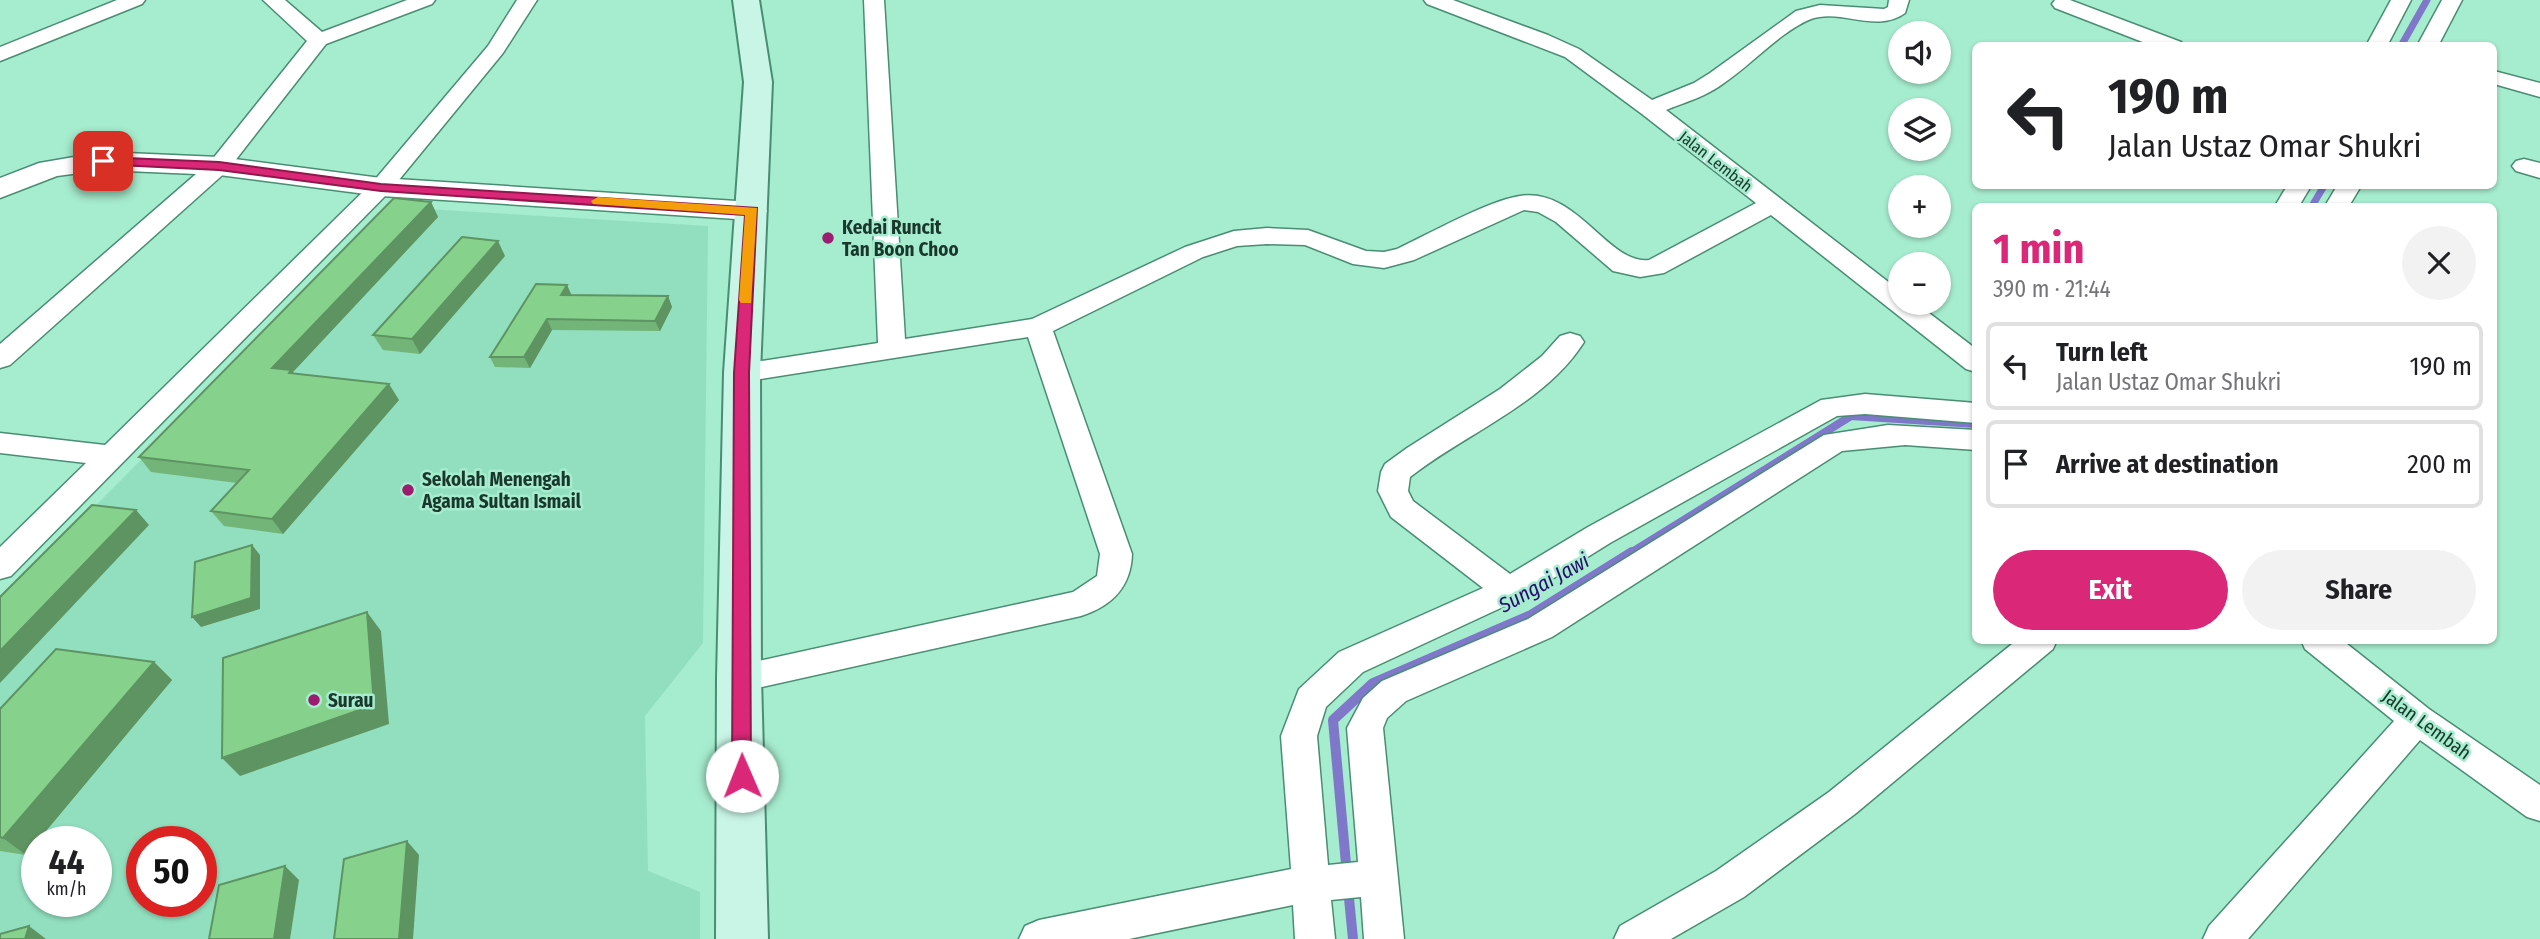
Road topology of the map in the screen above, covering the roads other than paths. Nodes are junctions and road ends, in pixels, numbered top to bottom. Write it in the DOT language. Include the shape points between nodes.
graph roads {
  1 [pos="273,0"];
  2 [pos="425,0"];
  3 [pos="527,0"];
  4 [pos="746,0"];
  5 [pos="874,0"];
  6 [pos="1434,0"];
  7 [pos="1899,0"];
  8 [pos="2401,0"];
  9 [pos="2452,0"];
  10 [pos="128,1"];
  11 [pos="2062,4"];
  12 [pos="319,40"];
  13 [pos="2163,42"];
  14 [pos="2378,42"];
  15 [pos="2429,42"];
  16 [pos="0,55"];
  17 [pos="2497,78"];
  18 [pos="2540,90"];
  19 [pos="1650,109"];
  20 [pos="219,166"];
  21 [pos="381,187"];
  22 [pos="0,189"];
  23 [pos="1771,205"];
  24 [pos="752,211"];
  25 [pos="1038,327"];
  26 [pos="1570,342"];
  27 [pos="892,348"];
  28 [pos="0,359"];
  29 [pos="1972,360"];
  30 [pos="742,373"];
  31 [pos="1972,414"];
  32 [pos="1972,440"];
  33 [pos="0,443"];
  34 [pos="112,456"];
  35 [pos="0,567"];
  36 [pos="1509,590"];
  37 [pos="2036,644"];
  38 [pos="2322,644"];
  39 [pos="740,678"];
  40 [pos="2417,719"];
  41 [pos="2540,805"];
  42 [pos="1345,881"];
  43 [pos="742,939"];
  44 [pos="1039,939"];
  45 [pos="1315,939"];
  46 [pos="1384,939"];
  47 [pos="1634,939"];
  48 [pos="2223,939"];
  1 -- 12 [label="street"];
  2 -- 12 [label="street"];
  3 -- 21 [label="street" via="496,49"];
  4 -- 24 [label="main road" via="758,82"];
  5 -- 27 [label="street"];
  6 -- 19 [label="street, Jalan Lembah" via="1572,53"];
  7 -- 19 [label="street" via="1898,9 1889,15 1806,13 1710,83"];
  8 -- 14 [label="street"];
  9 -- 15 [label="street"];
  10 -- 16 [label="street"];
  11 -- 13 [label="street"];
  12 -- 20 [label="street"];
  17 -- 18 [label="street"];
  19 -- 23 [label="street, Jalan Lembah"];
  20 -- 21 [label="street"];
  20 -- 22 [label="street" via="78,163"];
  20 -- 28 [label="street"];
  21 -- 24 [label="street"];
  21 -- 34 [label="street"];
  23 -- 25 [label="street" via="1655,267 1640,269 1622,265 1565,216 1544,205 1522,203 1384,260 1362,258 1308,238 1234,240 1194,252"];
  23 -- 29 [label="street, Jalan Lembah"];
  24 -- 30 [label="main road"];
  25 -- 27 [label="street"];
  25 -- 39 [label="street" via="1116,554 1116,573 1105,590 1081,603"];
  26 -- 36 [label="street" via="1536,379 1396,472 1393,491 1402,509"];
  27 -- 30 [label="street"];
  30 -- 39 [label="main road"];
  31 -- 36 [label="street" via="1865,404 1831,407"];
  32 -- 42 [label="street" via="1906,433 1866,434 1834,442 1540,628 1394,691 1375,708 1365,728"];
  33 -- 34 [label="street"];
  34 -- 35 [label="street"];
  36 -- 42 [label="street" via="1351,662 1311,699 1299,736"];
  37 -- 47 [label="street" via="1842,803 1730,884"];
  38 -- 40 [label="street, Jalan Lembah"];
  39 -- 43 [label="main road"];
  40 -- 41 [label="street, Jalan Lembah"];
  40 -- 48 [label="street"];
  42 -- 44 [label="street"];
  42 -- 45 [label="street"];
  42 -- 46 [label="street"];
}
